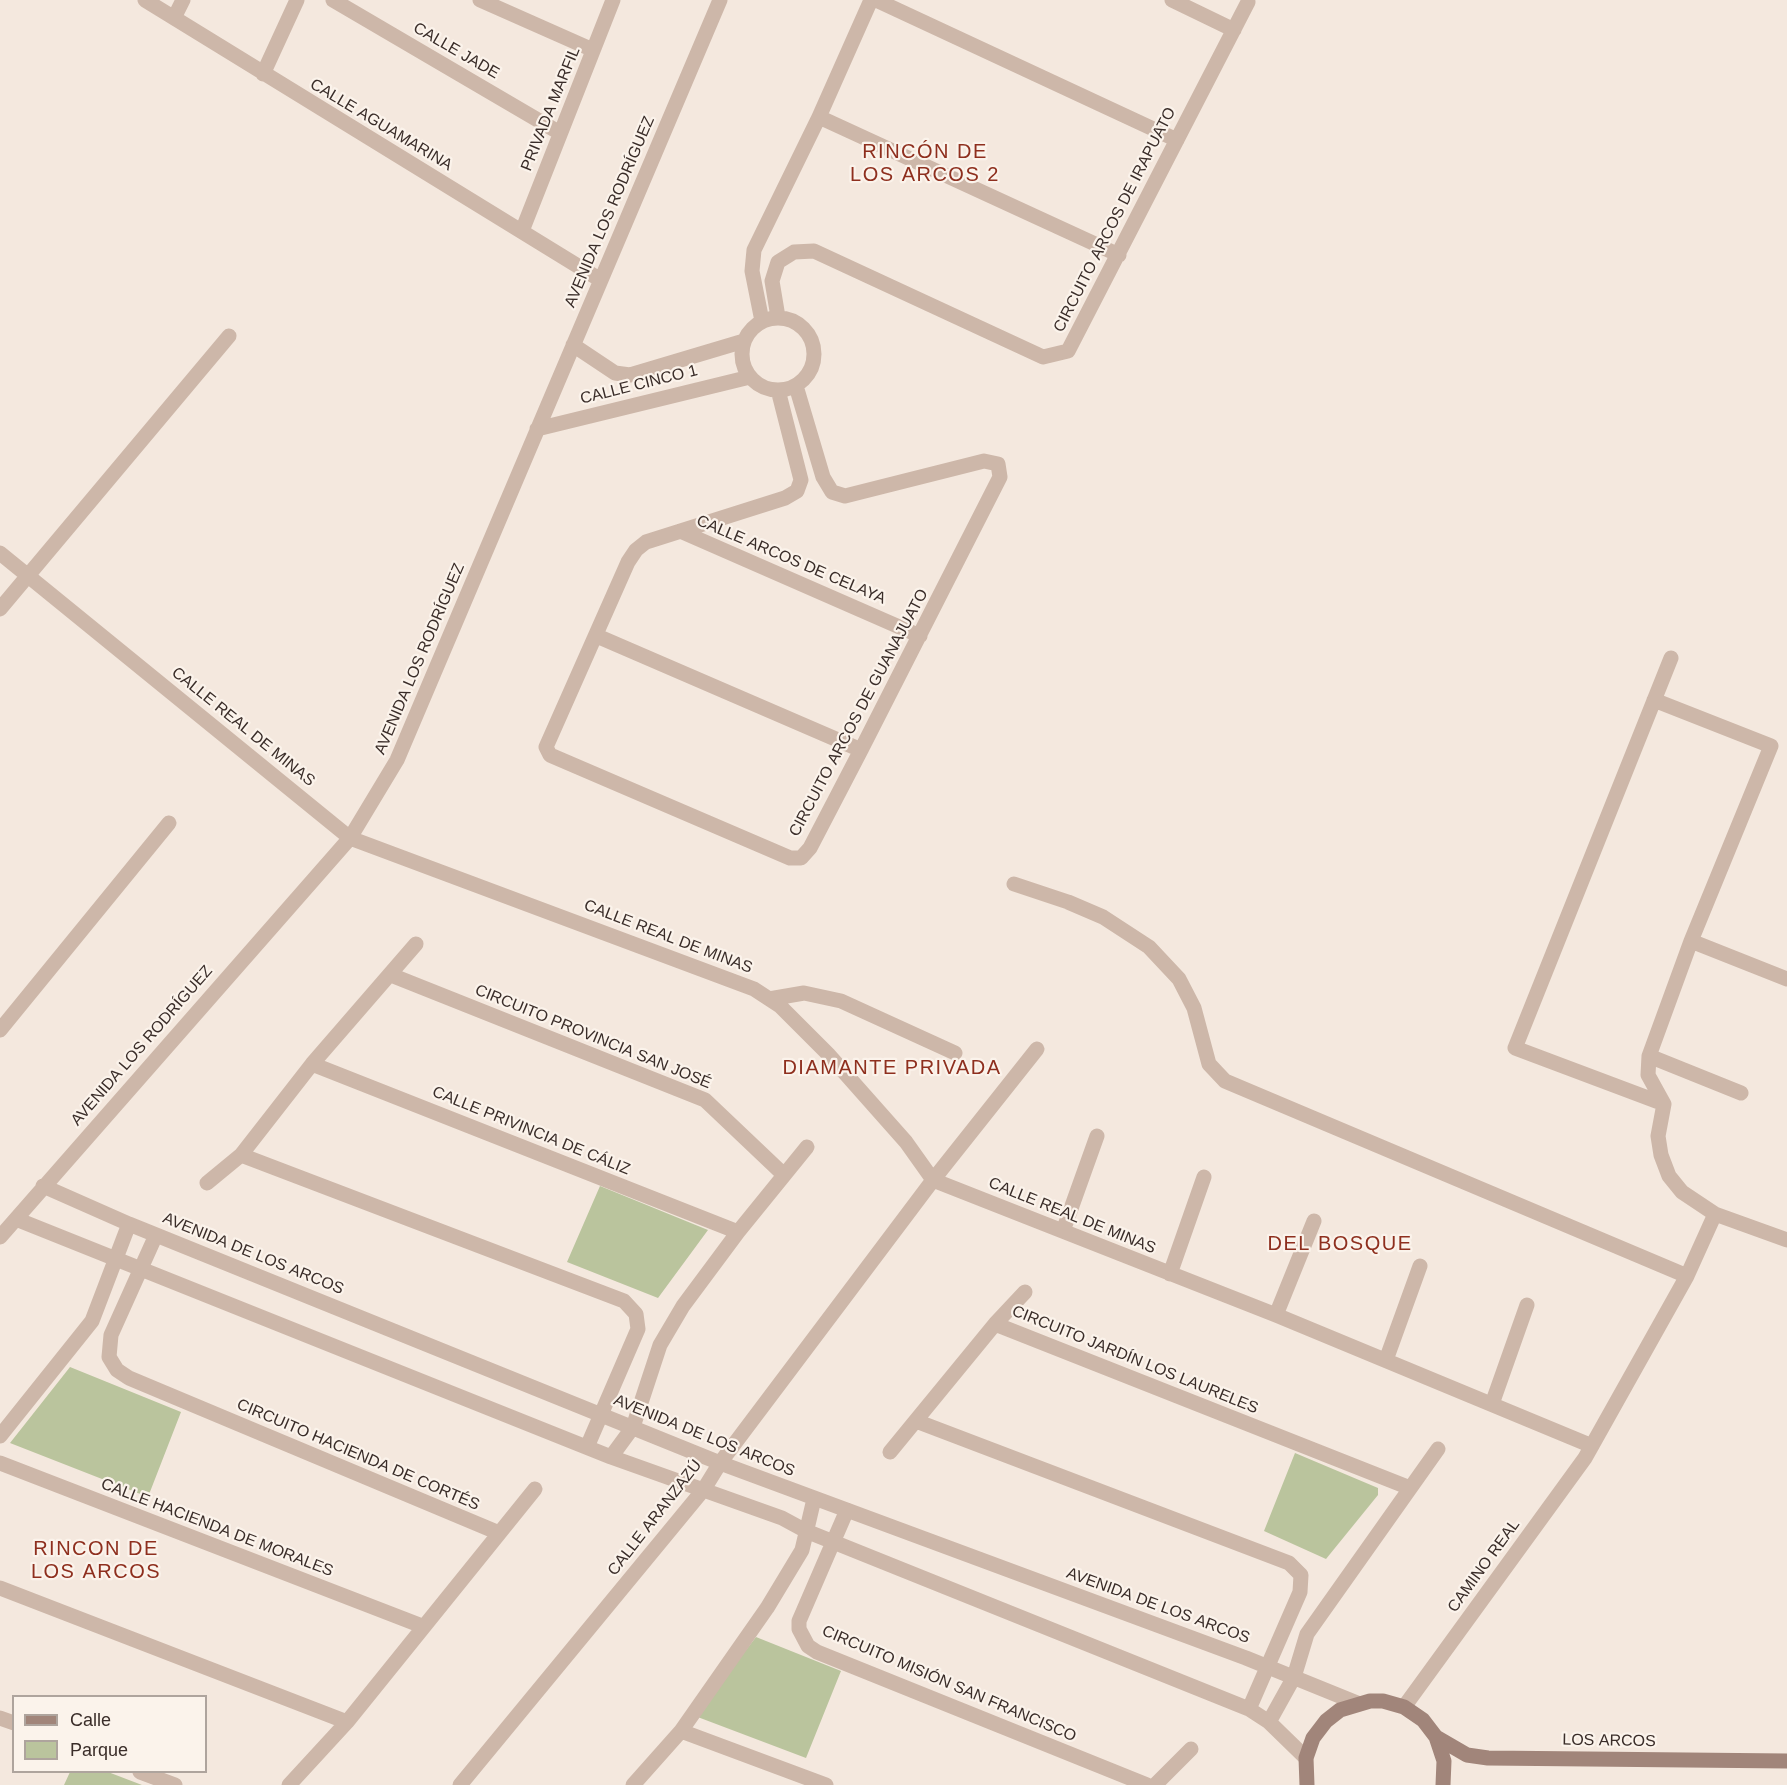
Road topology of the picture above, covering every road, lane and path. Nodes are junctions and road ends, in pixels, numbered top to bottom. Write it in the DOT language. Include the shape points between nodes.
graph roads {
  1 [pos="145,0"];
  2 [pos="183,0"];
  3 [pos="297,0"];
  4 [pos="333,0"];
  5 [pos="480,0"];
  6 [pos="613,0"];
  7 [pos="720,0"];
  8 [pos="871,0"];
  9 [pos="876,0"];
  10 [pos="1172,0"];
  11 [pos="1248,2"];
  12 [pos="174,18"];
  13 [pos="1234,30"];
  14 [pos="593,50"];
  15 [pos="263,74"];
  16 [pos="819,117"];
  17 [pos="560,134"];
  18 [pos="1177,140"];
  19 [pos="522,231"];
  20 [pos="1119,255"];
  21 [pos="599,279"];
  22 [pos="778,318"];
  23 [pos="762,321"];
  24 [pos="229,336"];
  25 [pos="744,341"];
  26 [pos="573,345"];
  27 [pos="750,377"];
  28 [pos="796,386"];
  29 [pos="778,390"];
  30 [pos="537,429"];
  31 [pos="680,531"];
  32 [pos="0,555"];
  33 [pos="28,576"];
  34 [pos="0,609"];
  35 [pos="597,636"];
  36 [pos="920,636"];
  37 [pos="1671,658"];
  38 [pos="1654,700"];
  39 [pos="861,750"];
  40 [pos="169,823"];
  41 [pos="350,837"];
  42 [pos="1014,884"];
  43 [pos="1690,941"];
  44 [pos="416,944"];
  45 [pos="391,975"];
  46 [pos="1787,979"];
  47 [pos="769,999"];
  48 [pos="0,1030"];
  49 [pos="1037,1049"];
  50 [pos="955,1053"];
  51 [pos="1648,1056"];
  52 [pos="312,1064"];
  53 [pos="1741,1093"];
  54 [pos="1664,1104"];
  55 [pos="1096,1136"];
  56 [pos="807,1147"];
  57 [pos="241,1155"];
  58 [pos="784,1175"];
  59 [pos="1204,1177"];
  60 [pos="933,1180"];
  61 [pos="207,1183"];
  62 [pos="43,1186"];
  63 [pos="1715,1214"];
  64 [pos="16,1219"];
  65 [pos="1314,1221"];
  66 [pos="129,1224"];
  67 [pos="1063,1231"];
  68 [pos="738,1232"];
  69 [pos="156,1235"];
  70 [pos="0,1237"];
  71 [pos="1787,1240"];
  72 [pos="117,1259"];
  73 [pos="1420,1266"];
  74 [pos="141,1268"];
  75 [pos="1170,1274"];
  76 [pos="1687,1276"];
  77 [pos="1024,1292"];
  78 [pos="1527,1305"];
  79 [pos="1276,1315"];
  80 [pos="995,1324"];
  81 [pos="1386,1360"];
  82 [pos="1492,1404"];
  83 [pos="602,1414"];
  84 [pos="916,1421"];
  85 [pos="633,1427"];
  86 [pos="0,1436"];
  87 [pos="1592,1446"];
  88 [pos="587,1447"];
  89 [pos="1438,1449"];
  90 [pos="890,1452"];
  91 [pos="611,1457"];
  92 [pos="0,1463"];
  93 [pos="720,1463"];
  94 [pos="1410,1488"];
  95 [pos="535,1489"];
  96 [pos="704,1489"];
  97 [pos="814,1499"];
  98 [pos="847,1510"];
  99 [pos="806,1531"];
  100 [pos="499,1533"];
  101 [pos="834,1542"];
  102 [pos="0,1588"];
  103 [pos="422,1626"];
  104 [pos="1269,1668"];
  105 [pos="1294,1677"];
  106 [pos="1357,1703"];
  107 [pos="1404,1707"];
  108 [pos="1249,1709"];
  109 [pos="346,1722"];
  110 [pos="1269,1722"];
  111 [pos="681,1731"];
  112 [pos="1436,1737"];
  113 [pos="1191,1749"];
  114 [pos="1306,1758"];
  115 [pos="1787,1761"];
  116 [pos="143,1773"];
  117 [pos="795,1780"];
  118 [pos="175,1785"];
  119 [pos="289,1785"];
  120 [pos="460,1785"];
  121 [pos="633,1785"];
  122 [pos="826,1785"];
  123 [pos="1146,1785"];
  124 [pos="1155,1785"];
  125 [pos="1307,1785"];
  126 [pos="1443,1785"];
  1 -- 12 [label="street, CALLE AGUAMARINA"];
  2 -- 12 [label="street"];
  3 -- 15 [label="street"];
  4 -- 17 [label="street, CALLE JADE"];
  5 -- 14 [label="street"];
  6 -- 14 [label="street, PRIVADA MARFIL"];
  7 -- 21 [label="street, AVENIDA LOS RODRÍGUEZ"];
  8 -- 16 [label="street"];
  9 -- 18 [label="street"];
  10 -- 13 [label="street"];
  11 -- 13 [label="street, CIRCUITO ARCOS DE IRAPUATO"];
  12 -- 15 [label="street, CALLE AGUAMARINA"];
  13 -- 18 [label="street, CIRCUITO ARCOS DE IRAPUATO"];
  14 -- 17 [label="street, PRIVADA MARFIL"];
  15 -- 19 [label="street, CALLE AGUAMARINA"];
  16 -- 20 [label="street"];
  16 -- 23 [label="street" via="754,250 752,271"];
  17 -- 19 [label="street, PRIVADA MARFIL"];
  18 -- 20 [label="street, CIRCUITO ARCOS DE IRAPUATO"];
  19 -- 21 [label="street, CALLE AGUAMARINA"];
  20 -- 22 [label="street, CIRCUITO ARCOS DE IRAPUATO" via="1068,351 1043,357 814,251 794,252 778,262 772,281"];
  21 -- 26 [label="street, AVENIDA LOS RODRÍGUEZ"];
  22 -- 23 [label="street"];
  22 -- 28 [label="street" via="803,327 815,352 807,377"];
  23 -- 25 [label="street"];
  24 -- 33 [label="street"];
  25 -- 26 [label="street" via="630,375 615,373"];
  25 -- 27 [label="street" via="744,366"];
  26 -- 30 [label="street, AVENIDA LOS RODRÍGUEZ"];
  27 -- 29 [label="street"];
  27 -- 30 [label="street, CALLE CINCO 1"];
  28 -- 29 [label="street"];
  28 -- 36 [label="street, CIRCUITO ARCOS DE GUANAJUATO" via="823,477 832,492 845,496 984,461 998,464 998,485"];
  29 -- 31 [label="street, CIRCUITO ARCOS DE GUANAJUATO" via="801,480 797,491"];
  30 -- 41 [label="street, AVENIDA LOS RODRÍGUEZ" via="397,760"];
  31 -- 35 [label="street, CIRCUITO ARCOS DE GUANAJUATO" via="646,542 636,550"];
  31 -- 36 [label="street, CALLE ARCOS DE CELAYA"];
  32 -- 33 [label="street, CALLE REAL DE MINAS"];
  33 -- 34 [label="street"];
  33 -- 41 [label="street, CALLE REAL DE MINAS"];
  35 -- 39 [label="street"];
  35 -- 39 [label="street, CIRCUITO ARCOS DE GUANAJUATO" via="546,747 550,755 561,760 790,858 801,858 810,848"];
  36 -- 39 [label="street, CIRCUITO ARCOS DE GUANAJUATO"];
  37 -- 38 [label="street"];
  38 -- 43 [label="street" via="1771,746"];
  38 -- 54 [label="street" via="1515,1048"];
  40 -- 48 [label="street"];
  41 -- 47 [label="street, CALLE REAL DE MINAS" via="731,978"];
  41 -- 62 [label="street, AVENIDA LOS RODRÍGUEZ"];
  42 -- 76 [label="street" via="1103,917 1149,947 1179,979 1194,1008 1209,1064 1225,1082"];
  43 -- 46 [label="street"];
  43 -- 51 [label="street"];
  44 -- 45 [label="street"];
  45 -- 52 [label="street"];
  45 -- 58 [label="street, CIRCUITO PROVINCIA SAN JOSÉ" via="705,1100"];
  47 -- 50 [label="street" via="804,993 841,1001"];
  47 -- 60 [label="street, CALLE REAL DE MINAS" via="828,1054 906,1142"];
  49 -- 60 [label="street, CALLE ARANZAZÚ"];
  51 -- 53 [label="street"];
  51 -- 54 [label="street" via="1648,1075"];
  52 -- 57 [label="street"];
  52 -- 68 [label="street, CALLE PRIVINCIA DE CÁLIZ"];
  54 -- 63 [label="street" via="1658,1136 1669,1176 1682,1191"];
  55 -- 67 [label="street"];
  56 -- 58 [label="street"];
  57 -- 61 [label="street"];
  57 -- 83 [label="street" via="624,1301 636,1314 638,1329"];
  58 -- 68 [label="street"];
  59 -- 75 [label="street"];
  60 -- 67 [label="street, CALLE REAL DE MINAS"];
  60 -- 93 [label="street, CALLE ARANZAZÚ"];
  62 -- 64 [label="street, AVENIDA LOS RODRÍGUEZ"];
  62 -- 66 [label="street, AVENIDA DE LOS ARCOS"];
  63 -- 71 [label="street"];
  63 -- 76 [label="street, CAMINO REAL"];
  64 -- 70 [label="street, AVENIDA LOS RODRÍGUEZ"];
  64 -- 72 [label="street"];
  65 -- 79 [label="street"];
  66 -- 69 [label="street, AVENIDA DE LOS ARCOS"];
  66 -- 72 [label="street"];
  67 -- 75 [label="street, CALLE REAL DE MINAS"];
  68 -- 85 [label="street" via="683,1306 660,1345"];
  69 -- 74 [label="street, CIRCUITO HACIENDA DE CORTÉS"];
  69 -- 83 [label="street, AVENIDA DE LOS ARCOS"];
  72 -- 74 [label="street"];
  72 -- 86 [label="street" via="92,1321"];
  73 -- 81 [label="street"];
  74 -- 88 [label="street"];
  74 -- 100 [label="street, CIRCUITO HACIENDA DE CORTÉS" via="111,1335 109,1357 117,1370"];
  75 -- 79 [label="street, CALLE REAL DE MINAS"];
  76 -- 87 [label="street, CAMINO REAL"];
  77 -- 80 [label="street"];
  78 -- 82 [label="street"];
  79 -- 81 [label="street, CALLE REAL DE MINAS"];
  80 -- 84 [label="street, CIRCUITO JARDÍN LOS LAURELES"];
  80 -- 94 [label="street, CIRCUITO JARDÍN LOS LAURELES"];
  81 -- 82 [label="street, CALLE REAL DE MINAS"];
  82 -- 87 [label="street, CALLE REAL DE MINAS"];
  83 -- 85 [label="street, AVENIDA DE LOS ARCOS"];
  83 -- 88 [label="street"];
  84 -- 90 [label="street, CIRCUITO JARDÍN LOS LAURELES"];
  84 -- 104 [label="street" via="1289,1563 1301,1575 1300,1592"];
  85 -- 91 [label="street"];
  85 -- 93 [label="street, AVENIDA DE LOS ARCOS"];
  87 -- 107 [label="street, CAMINO REAL"];
  88 -- 91 [label="street"];
  89 -- 94 [label="street"];
  91 -- 96 [label="street"];
  92 -- 103 [label="street, CALLE HACIENDA DE MORALES"];
  93 -- 96 [label="street, CALLE ARANZAZÚ"];
  93 -- 97 [label="street, AVENIDA DE LOS ARCOS"];
  94 -- 105 [label="street" via="1307,1634"];
  95 -- 100 [label="street"];
  96 -- 99 [label="street"];
  96 -- 120 [label="street, CALLE ARANZAZÚ"];
  97 -- 98 [label="street, AVENIDA DE LOS ARCOS"];
  97 -- 99 [label="street"];
  98 -- 101 [label="street, CIRCUITO MISIÓN SAN FRANCISCO"];
  98 -- 104 [label="street, AVENIDA DE LOS ARCOS"];
  99 -- 101 [label="street"];
  99 -- 111 [label="street" via="802,1550 767,1608"];
  100 -- 103 [label="street"];
  101 -- 108 [label="street"];
  101 -- 123 [label="street, CIRCUITO MISIÓN SAN FRANCISCO" via="799,1622 802,1639 808,1646"];
  102 -- 109 [label="street"];
  103 -- 109 [label="street"];
  104 -- 105 [label="street, AVENIDA DE LOS ARCOS"];
  104 -- 108 [label="street"];
  105 -- 106 [label="street, AVENIDA DE LOS ARCOS"];
  105 -- 110 [label="street"];
  106 -- 107 [label="main road" via="1383,1701"];
  106 -- 114 [label="main road" via="1326,1721 1313,1738"];
  107 -- 112 [label="main road" via="1423,1720"];
  108 -- 110 [label="street"];
  109 -- 119 [label="street"];
  110 -- 114 [label="street"];
  111 -- 117 [label="street"];
  111 -- 121 [label="street"];
  112 -- 115 [label="main road, LOS ARCOS" via="1467,1755 1488,1758"];
  112 -- 126 [label="main road" via="1444,1761"];
  113 -- 124 [label="street"];
  114 -- 125 [label="main road"];
  116 -- 118 [label="street"];
  117 -- 122 [label="street"];
}
